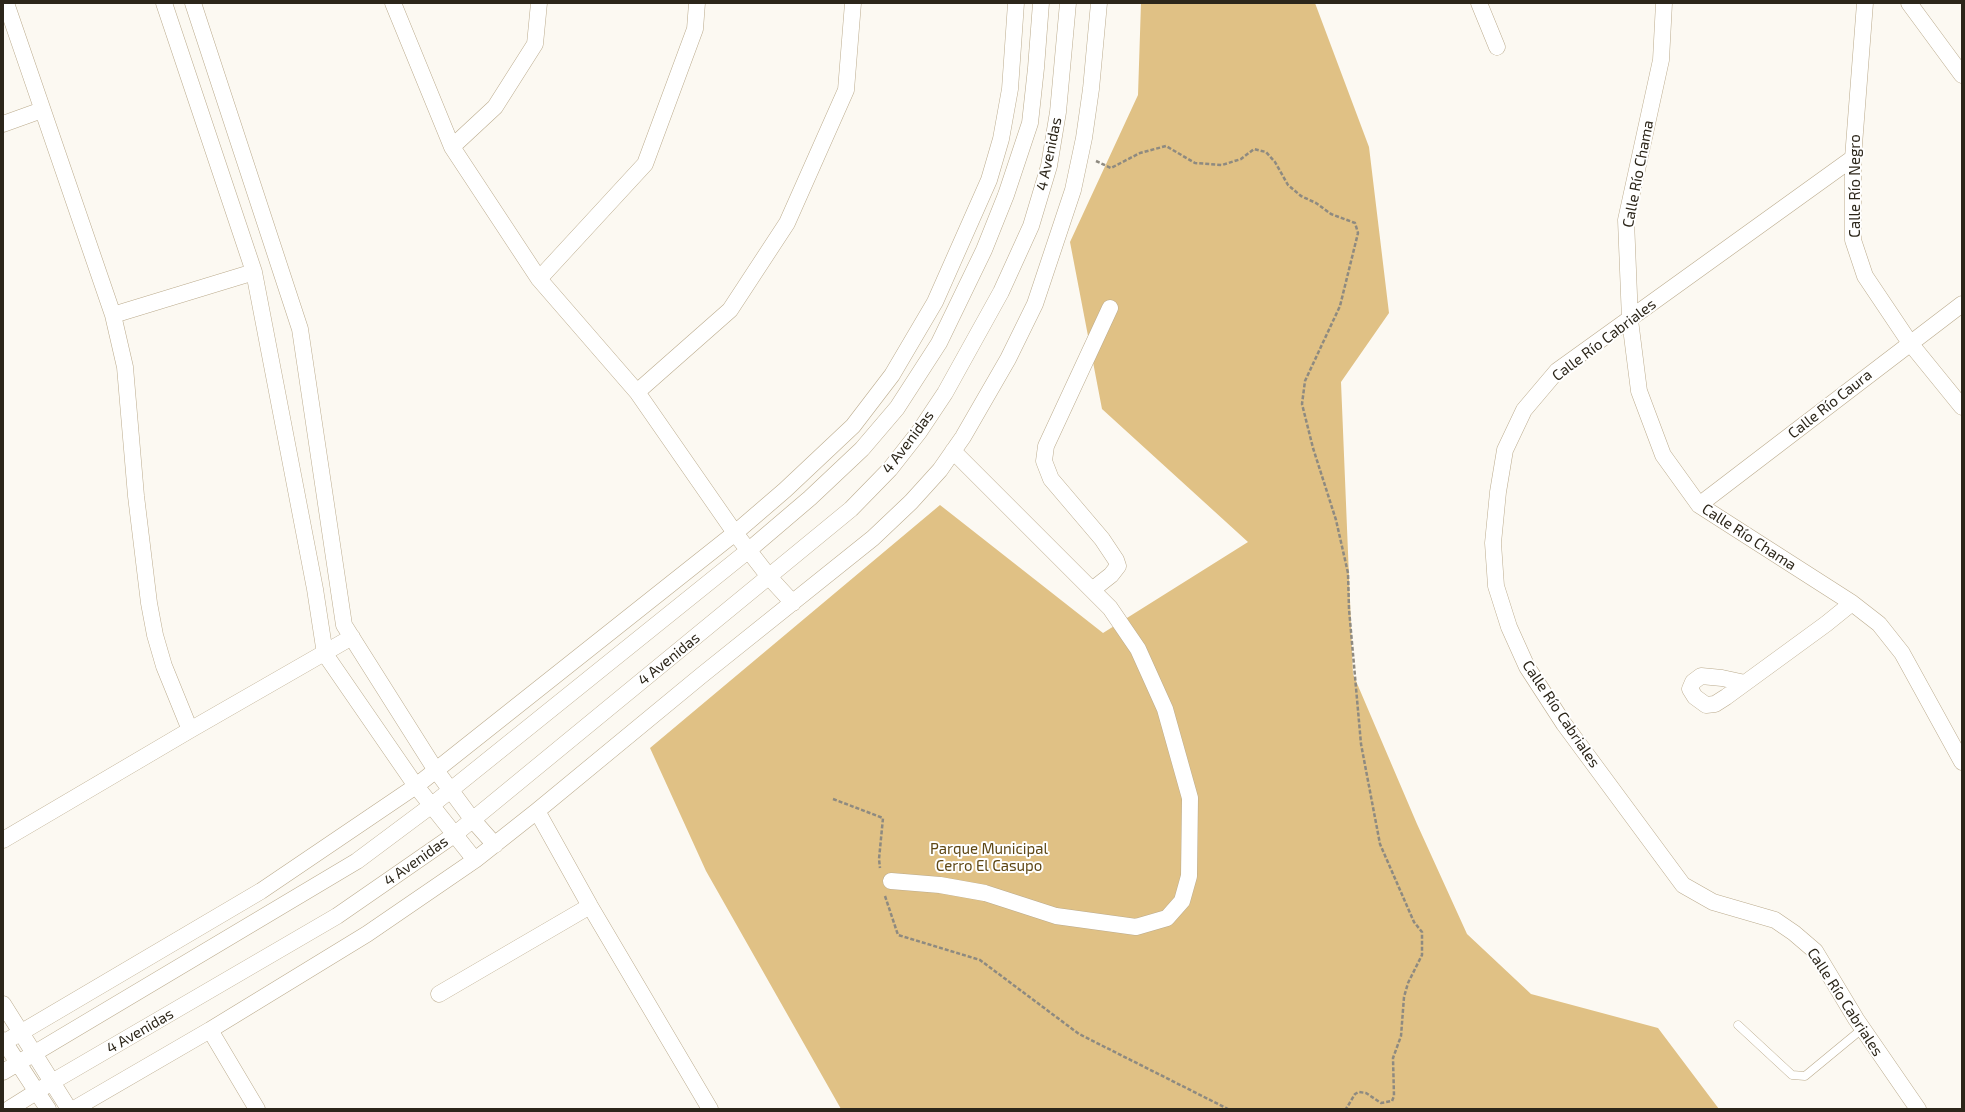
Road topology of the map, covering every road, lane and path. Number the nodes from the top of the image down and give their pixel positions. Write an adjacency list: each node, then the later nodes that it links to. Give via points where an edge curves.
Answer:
1 (6, 3): 18 (street)
2 (164, 3): 23 (street)
3 (193, 3): 40 (street, via 300,328 344,625)
4 (393, 3): 20 (street)
5 (539, 3): 20 (street, via 535,44 495,107)
6 (697, 3): 24 (street, via 696,29 645,164)
7 (853, 3): 30 (street, via 846,90 787,223 730,310)
8 (1016, 3): 34 (street, via 1010,89 995,159 970,227 935,302 892,375 853,426)
9 (1041, 3): 35 (street, 4 Avenidas, via 1030,123 984,250 939,344 897,408 862,449)
10 (1068, 3): 36 (street, 4 Avenidas, via 1058,112 1049,166 1031,226 1001,292 945,393 890,469 851,509)
11 (1099, 3): 21 (street, 4 Avenidas, via 1091,89)
12 (1479, 3): 16 (street)
13 (1664, 3): 28 (street, Calle Río Chama, via 1661,60 1626,220)
14 (1865, 3): 22 (street, Calle Río Negro)
15 (1909, 3): 17 (street)
16 (1497, 47)
17 (1962, 75)
18 (42, 110): 19 (street); 27 (street)
19 (3, 124)
20 (452, 147): 24 (street)
21 (1081, 154): 32 (street, 4 Avenidas, via 1073,190 1035,304 1008,359); 77 (path, via 1111,168 1140,153 1166,146 1195,163 1222,165 1241,159 1254,149 1266,152 1288,185 1331,214 1355,223 1358,233 1340,306 1305,381 1302,404 1336,520 1348,573 1361,744 1380,844 1414,922 1422,932 1422,955 1404,997 1401,1036 1393,1058 1392,1101 1381,1103 1366,1093 1359,1092)
22 (1853, 158): 28 (street, Calle Río Cabriales); 29 (street, Calle Río Negro, via 1853,240 1865,276)
23 (254, 272): 27 (street); 41 (street, via 313,581)
24 (539, 280): 30 (street)
25 (1962, 304): 29 (street, Calle Río Caura)
26 (1110, 308): 37 (street, via 1046,446 1044,461 1051,479 1102,539 1116,560 1118,566 1111,575)
27 (113, 315): 43 (street, via 125,367 136,496 154,629 164,666)
28 (1630, 320): 33 (street, Calle Río Chama, via 1639,391 1663,456); 61 (street, Calle Río Cabriales, via 1557,372 1524,410 1505,450 1493,543 1496,586 1509,627 1527,667 1564,724 1683,886 1712,902 1775,920 1794,933 1815,951)
29 (1910, 343): 31 (street, Calle Río Negro); 33 (street, Calle Río Caura)
30 (637, 392): 34 (street)
31 (1962, 407)
32 (953, 451): 37 (street); 39 (street, 4 Avenidas, via 940,470 911,502 873,538)
33 (1699, 505): 38 (street, Calle Río Chama)
34 (735, 533): 35 (street); 45 (street)
35 (749, 550): 36 (street); 47 (street, 4 Avenidas)
36 (770, 578): 39 (street); 51 (street, 4 Avenidas)
37 (1092, 590): 56 (street, via 1110,608 1138,649 1166,709 1190,798 1189,876 1182,901 1167,918 1136,927 1056,916 986,893)
38 (1852, 602): 42 (street); 44 (street, Calle Río Chama, via 1879,624 1902,653)
39 (793, 603): 50 (street, 4 Avenidas)
40 (352, 637): 41 (street); 45 (street)
41 (324, 654): 43 (street); 46 (street)
42 (1745, 683)
43 (190, 730): 53 (street)
44 (1962, 762)
45 (435, 770): 46 (street); 47 (street)
46 (416, 786): 49 (street); 63 (street, via 261,891)
47 (450, 790): 49 (street, 4 Avenidas); 51 (street)
48 (833, 799): 56 (path, via 882,818 879,859)
49 (432, 805): 52 (street); 65 (street, 4 Avenidas, via 357,861)
50 (538, 811): 54 (street, 4 Avenidas); 57 (street)
51 (472, 819): 52 (street, 4 Avenidas); 54 (street)
52 (454, 835): 55 (street); 68 (street, 4 Avenidas, via 337,916)
53 (3, 840)
54 (494, 845): 55 (street, 4 Avenidas)
55 (475, 860): 62 (street, 4 Avenidas, via 367,934)
56 (885, 882): 76 (path, via 898,935 980,960 1079,1034)
57 (590, 906): 58 (street); 75 (street)
58 (439, 994)
59 (3, 1004): 63 (street)
60 (1738, 1025): 61 (lane, via 1792,1075 1806,1076)
61 (1862, 1029): 78 (street, Calle Río Cabriales)
62 (210, 1030): 73 (street, 4 Avenidas); 74 (street)
63 (21, 1032): 64 (street); 65 (street)
64 (3, 1042): 66 (street)
65 (34, 1053): 66 (street, 4 Avenidas); 68 (street)
66 (18, 1063): 67 (street, 4 Avenidas); 69 (street)
67 (3, 1072)
68 (52, 1082): 69 (street, 4 Avenidas); 72 (street)
69 (36, 1092): 70 (street, 4 Avenidas); 71 (street)
70 (9, 1109)
71 (48, 1109)
72 (69, 1109)
73 (74, 1109)
74 (257, 1109)
75 (710, 1109)
76 (1228, 1109)
77 (1346, 1109)
78 (1918, 1109)

